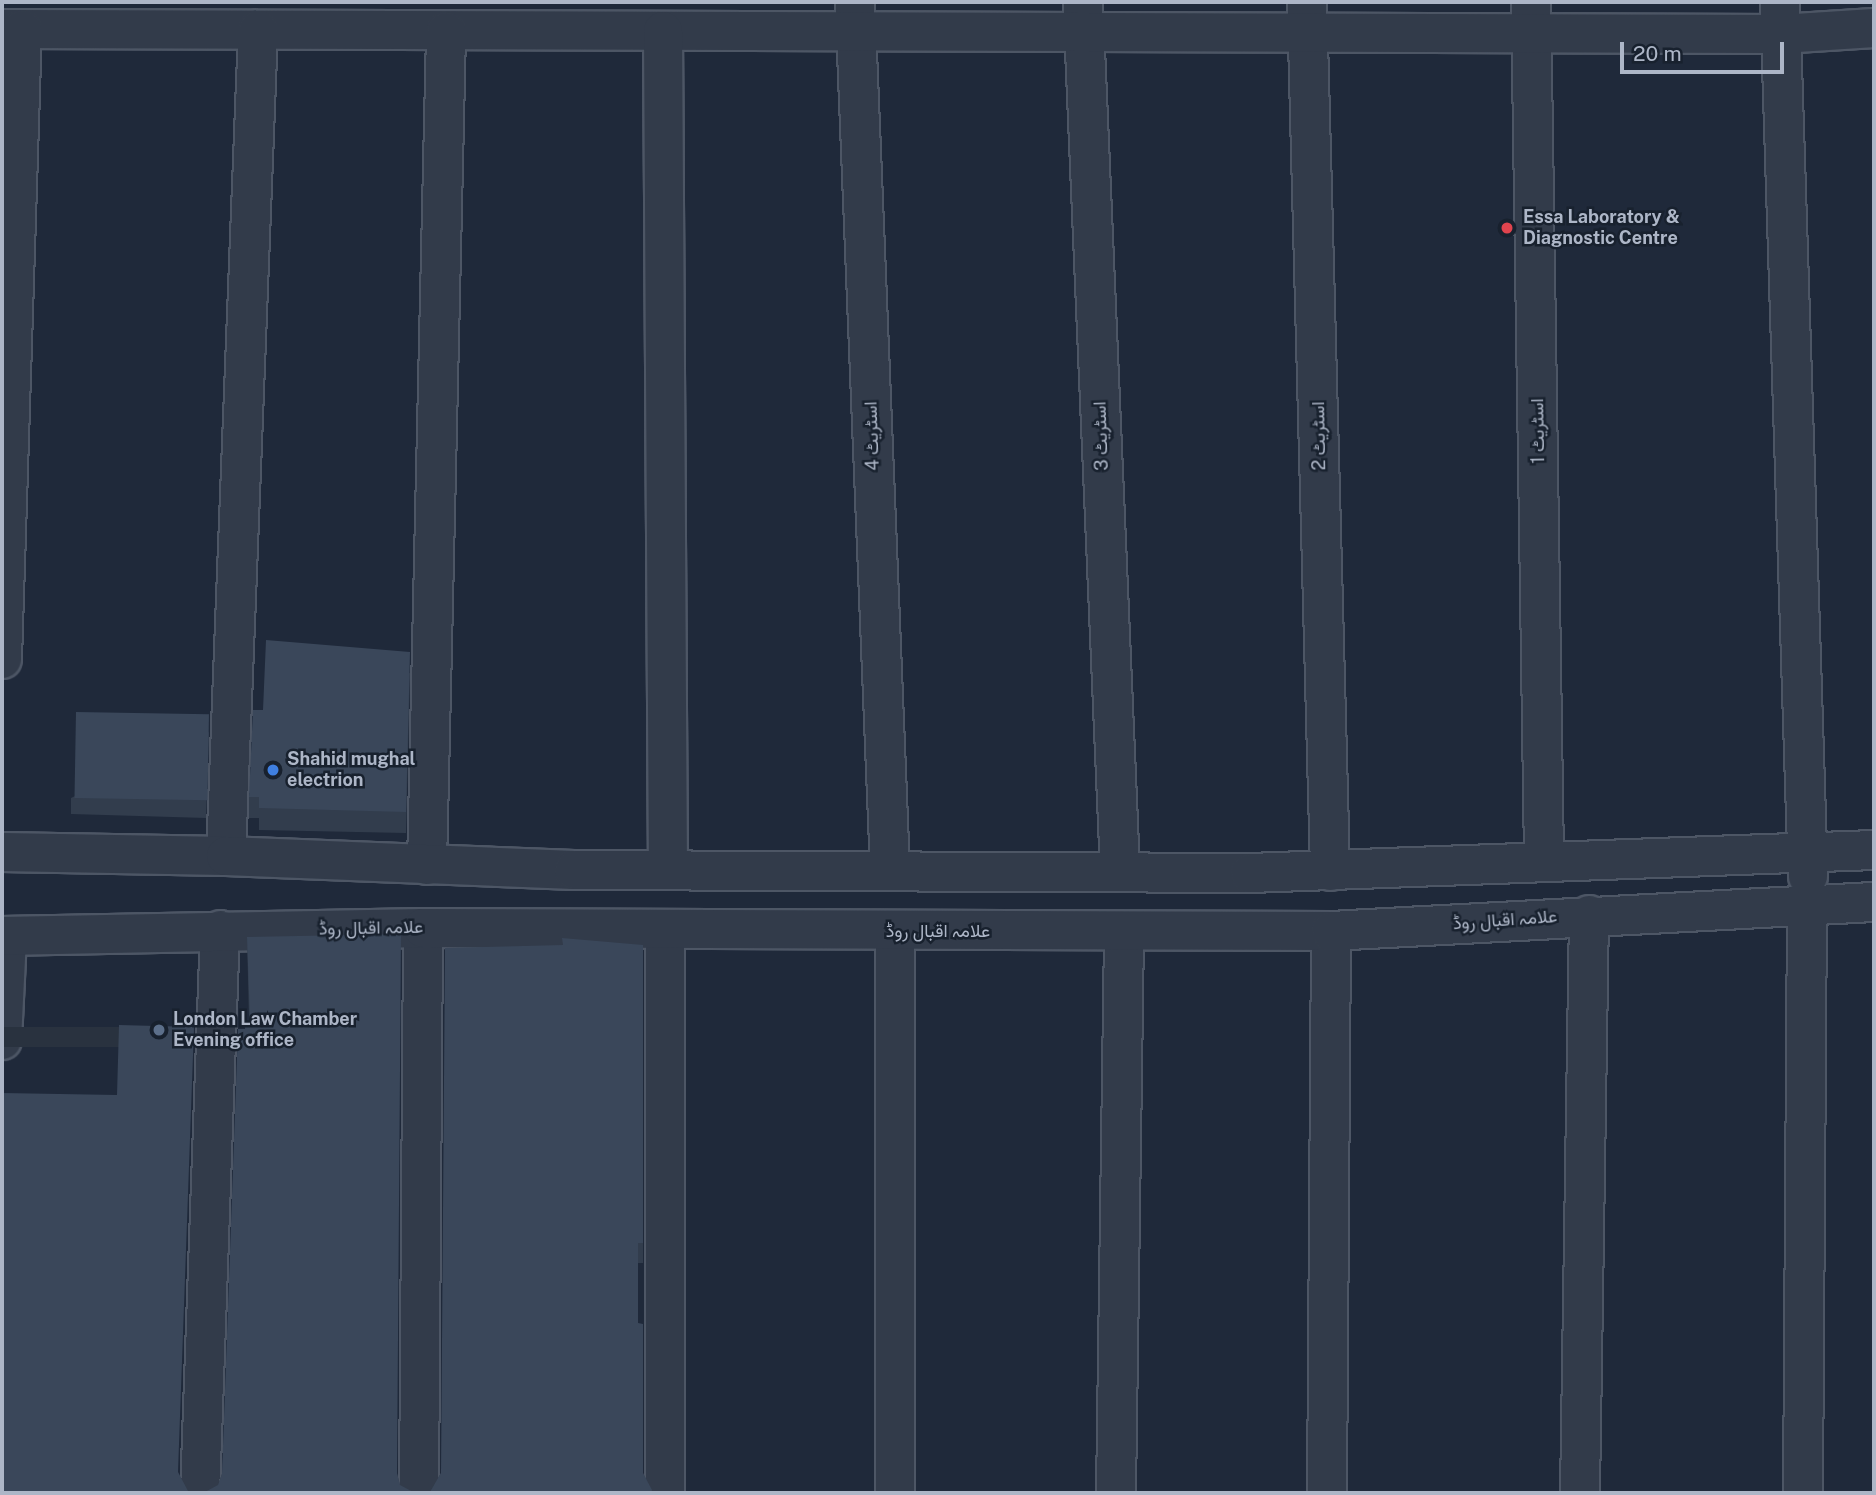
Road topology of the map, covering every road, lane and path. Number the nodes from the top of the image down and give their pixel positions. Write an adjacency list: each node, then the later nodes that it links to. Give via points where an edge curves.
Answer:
1 (139, 16): 10 (street); 11 (street)
2 (362, 16): 11 (street); 12 (street)
3 (610, 16): 12 (street); 13 (street)
4 (855, 17): 5 (street); 13 (street); 22 (street, اسٹریٹ 4)
5 (1083, 17): 6 (street); 23 (street, اسٹریٹ 3)
6 (1308, 17): 7 (street); 24 (street, اسٹریٹ 2)
7 (1532, 18): 8 (street); 19 (street, اسٹریٹ 1)
8 (1780, 18): 9 (street); 17 (street)
9 (1874, 28)
10 (12, 29): 14 (street)
11 (258, 30): 18 (street)
12 (446, 31): 20 (street)
13 (663, 31): 21 (street)
14 (2, 659)
15 (1874, 850): 17 (street)
16 (2, 852): 18 (street)
17 (1808, 853): 19 (street); 26 (street)
18 (226, 856): 20 (street)
19 (1544, 861): 24 (street)
20 (427, 865): 21 (street)
21 (668, 869): 22 (street)
22 (890, 870): 23 (street)
23 (1120, 871): 24 (street)
24 (1330, 871)
25 (1874, 902): 26 (street, علامہ اقبال روڈ)
26 (1807, 904): 27 (street, علامہ اقبال روڈ); 43 (street)
27 (1589, 915): 31 (street, علامہ اقبال روڈ); 42 (street)
28 (422, 928): 29 (street, علامہ اقبال روڈ); 32 (street, علامہ اقبال روڈ); 37 (street)
29 (220, 930): 34 (street, علامہ اقبال روڈ); 36 (street)
30 (895, 931): 32 (street, علامہ اقبال روڈ); 33 (street, علامہ اقبال روڈ); 39 (street)
31 (1331, 931): 33 (street, علامہ اقبال روڈ); 41 (street)
32 (665, 932): 38 (street)
33 (1124, 932): 40 (street)
34 (4, 936): 35 (street)
35 (2, 1040)
36 (200, 1493)
37 (419, 1493)
38 (665, 1493)
39 (895, 1493)
40 (1116, 1493)
41 (1327, 1493)
42 (1580, 1493)
43 (1803, 1493)

